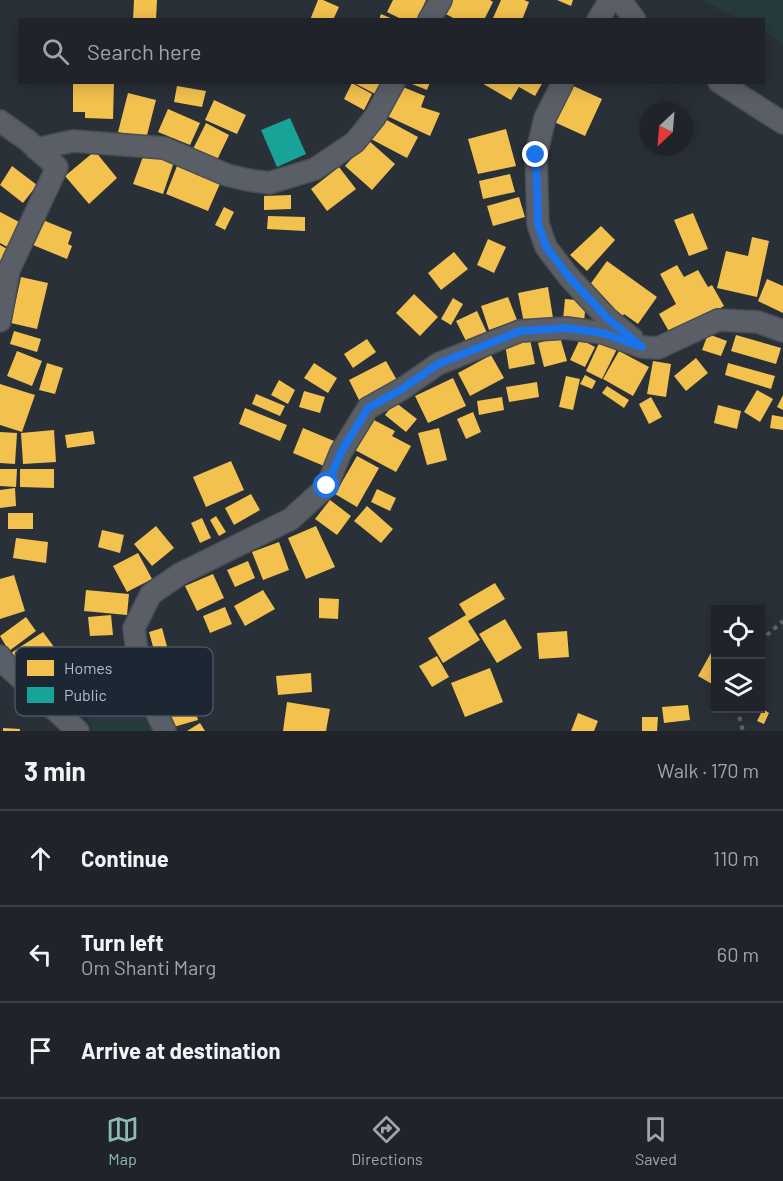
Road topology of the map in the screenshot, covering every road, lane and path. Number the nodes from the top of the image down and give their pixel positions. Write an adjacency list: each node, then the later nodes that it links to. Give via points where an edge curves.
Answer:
1 (441, 0): 4 (street)
2 (610, 0): 5 (street)
3 (620, 0): 6 (street)
4 (430, 18)
5 (599, 18)
6 (634, 18)
7 (393, 84): 12 (street, via 375,117 355,142 315,169 269,183 227,174 164,148 73,141)
8 (562, 84): 15 (street, via 545,118 536,155 538,224 546,247 569,277 607,318)
9 (723, 84): 11 (street)
10 (0, 121): 12 (street)
11 (783, 123)
12 (36, 148): 13 (street, via 57,167 9,270)
13 (0, 321)
14 (783, 331): 15 (street, via 758,322 718,320 658,348)
15 (642, 347): 18 (street, via 603,333 566,328 520,331 438,364 368,408 341,452 327,486 291,519 180,574 151,594 134,628)
16 (783, 621): 17 (path)
17 (765, 637)
18 (136, 647)
19 (0, 656): 20 (street)
20 (15, 673)
21 (738, 713): 26 (path)
22 (62, 716): 24 (street)
23 (158, 716): 25 (street)
24 (78, 731)
25 (165, 731)
26 (743, 731)

